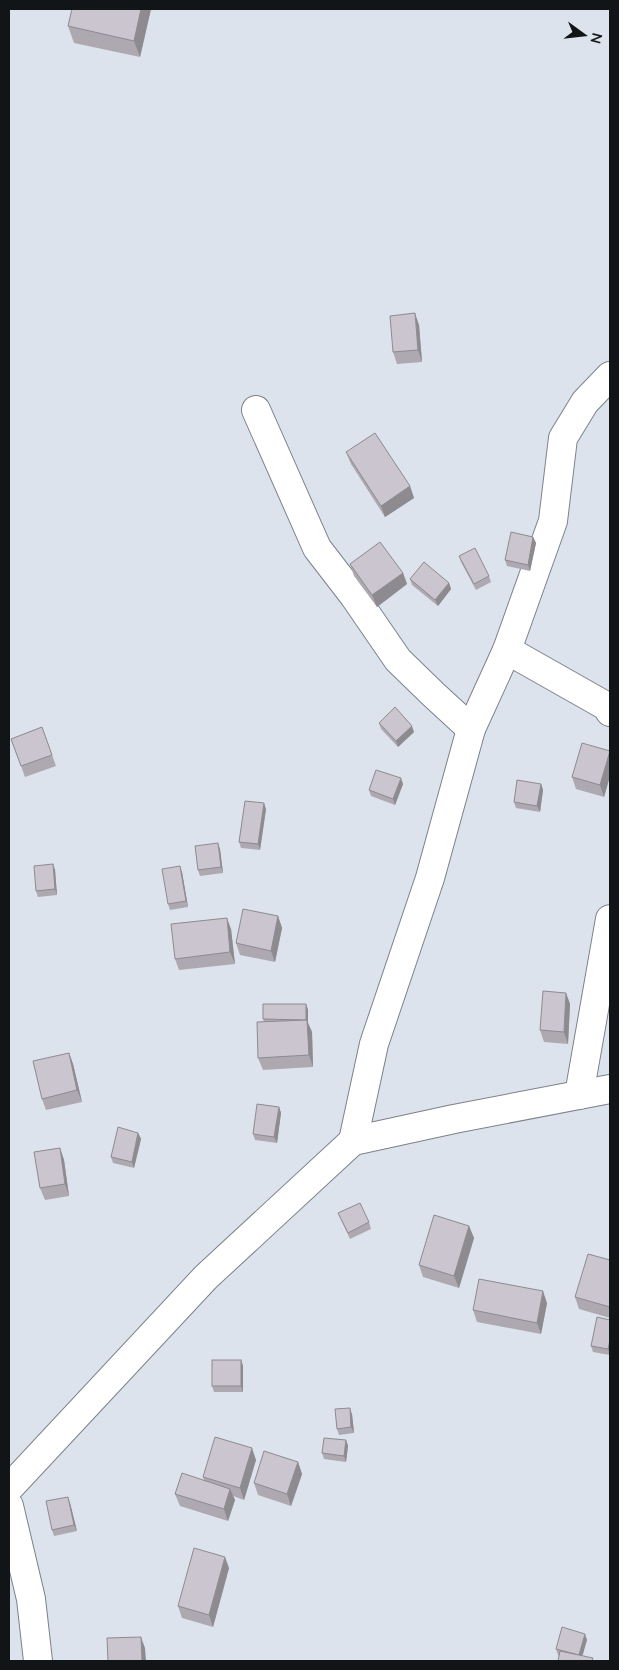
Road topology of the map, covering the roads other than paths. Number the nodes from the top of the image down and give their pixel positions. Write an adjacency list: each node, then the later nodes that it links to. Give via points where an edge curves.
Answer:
1 (610, 376): 3 (street, via 585,402 563,438 554,521)
2 (256, 410): 5 (street, via 317,548 398,660)
3 (507, 650): 4 (street, via 606,706); 5 (street)
4 (610, 712)
5 (471, 729): 9 (street, via 430,878 374,1044)
6 (610, 919): 8 (street)
7 (610, 1090): 8 (street)
8 (579, 1095): 9 (street)
9 (353, 1141): 10 (street, via 206,1277)
10 (9, 1488)
11 (9, 1506): 12 (street, via 31,1600)
12 (38, 1661)

